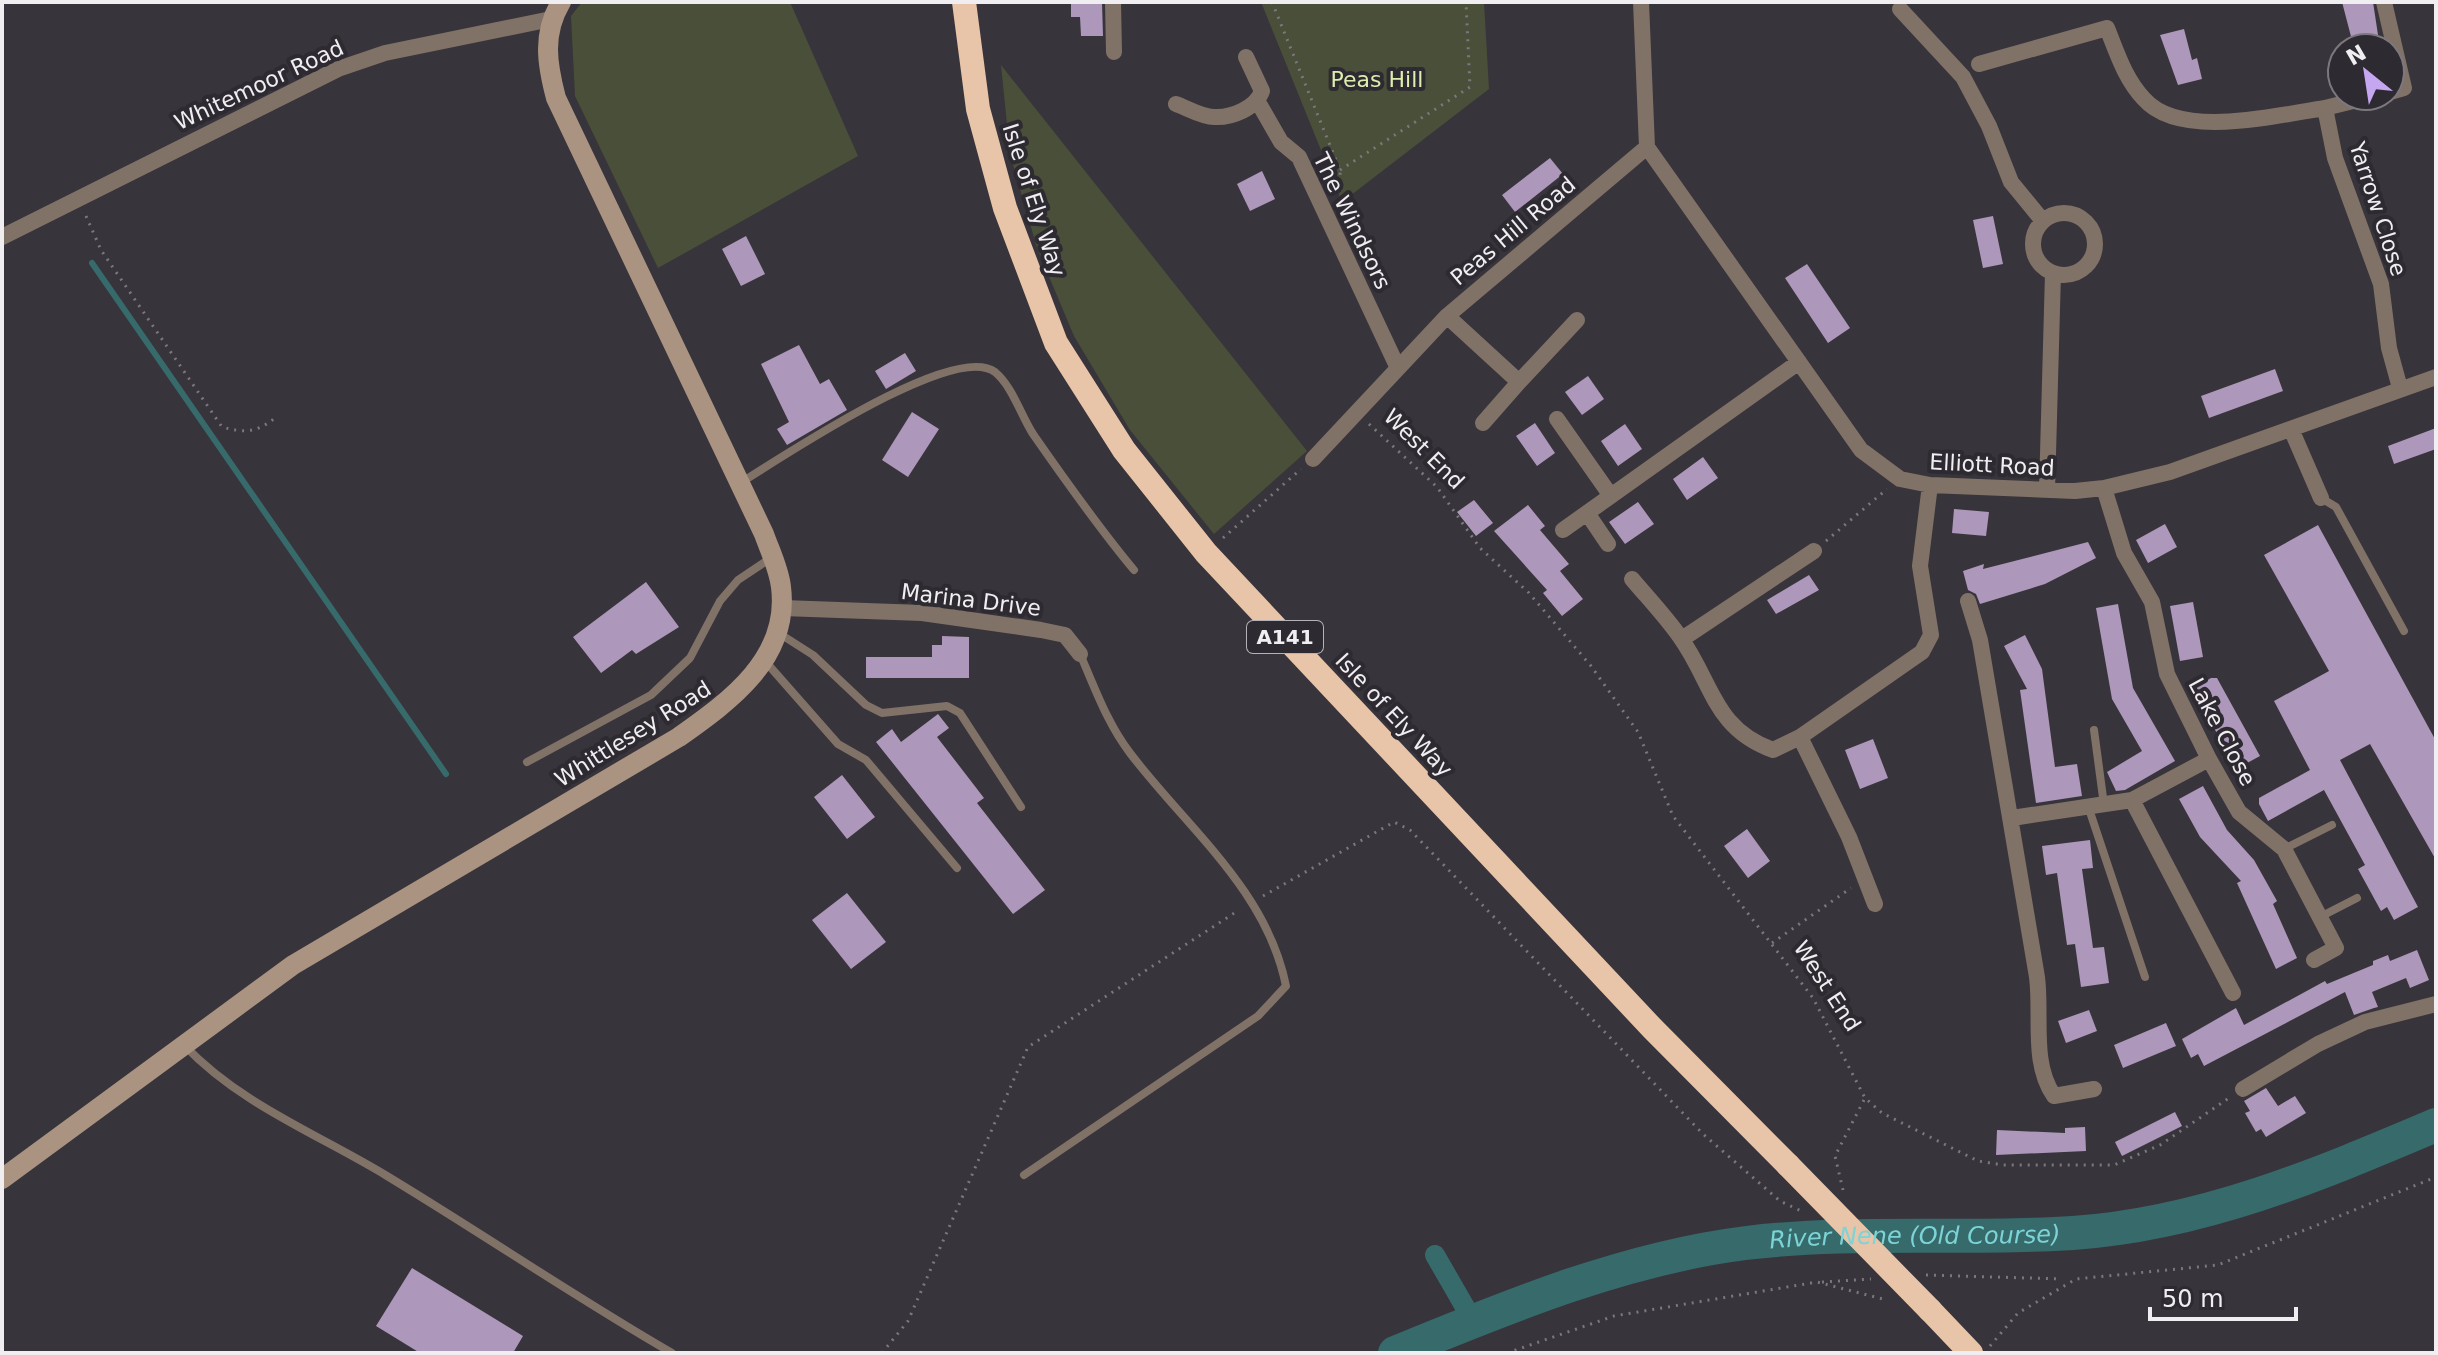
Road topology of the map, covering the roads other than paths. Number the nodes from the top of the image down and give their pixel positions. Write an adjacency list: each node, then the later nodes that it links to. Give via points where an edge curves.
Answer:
1 (964, 2): 73 (highway, Isle of Ely Way / A141, bridge, via 982,123 1005,208 1056,343 1124,450 1206,553 1652,1028)
2 (1113, 2): 8 (street)
3 (1641, 2): 14 (street)
4 (2384, 2): 7 (street)
5 (1900, 9): 15 (street, via 1963,77 2011,182)
6 (556, 11): 16 (street, Whitemoor Road, via 338,69); 29 (street, Whittlesey Road, via 547,43 556,98)
7 (2391, 32)
8 (1114, 52)
9 (1246, 57): 11 (street, The Windsors, via 1262,91)
10 (1979, 64): 13 (street, via 2107,28 2123,71 2146,102 2180,119 2212,122)
11 (1258, 102): 12 (street, via 1213,117); 21 (street, The Windsors, via 1281,142 1299,157)
12 (1176, 104)
13 (2325, 108): 24 (street, Yarrow Close, via 2335,158 2381,284)
14 (1647, 147): 18 (street, Peas Hill Road); 20 (street, Elliott Road)
15 (2043, 221): 17 (street, via 2033,244 2042,266); 17 (street, via 2054,214 2080,217 2095,238 2095,251 2079,272)
16 (2, 237)
17 (2053, 273): 32 (street)
18 (1447, 316): 21 (street, Peas Hill Road); 23 (street)
19 (1577, 320): 23 (street)
20 (1799, 362): 30 (street, Elliott Road, via 1861,450 1900,479); 33 (street)
21 (1397, 366): 28 (street, Peas Hill Road)
22 (2436, 377): 24 (street, Elliott Road)
23 (1519, 382): 26 (street)
24 (2400, 388): 27 (street, Elliott Road)
25 (1557, 419): 33 (street)
26 (1483, 423)
27 (2291, 429): 31 (street, Elliott Road, via 2170,472); 34 (street)
28 (1313, 459)
29 (739, 483): 39 (street, Whittlesey Road); 40 (lane, via 880,399 939,374 982,366 996,373)
30 (1930, 485): 32 (street, Elliott Road); 50 (street, via 1920,566 1931,635 1922,652)
31 (2104, 488): 32 (street, Elliott Road); 51 (street, Lake Close, via 2124,553 2152,602 2167,674)
32 (2047, 490)
33 (1611, 496): 35 (street)
34 (2321, 498): 45 (lane, via 2336,507)
35 (1587, 513): 36 (street); 37 (street)
36 (1563, 530)
37 (1608, 544)
38 (1814, 551): 46 (street)
39 (772, 558): 43 (street, Whittlesey Road); 52 (lane, via 738,580 720,601 690,658 651,695)
40 (1134, 570)
41 (1632, 579): 46 (street)
42 (1968, 601): 56 (street, via 1980,640)
43 (783, 608): 44 (street, Whittlesey Road); 47 (street, Marina Drive, via 922,613 1041,630 1065,635)
44 (776, 631): 48 (street, Whittlesey Road); 54 (lane, via 882,713 947,706 960,713)
45 (2404, 631)
46 (1682, 639): 50 (street, via 1733,728 1773,750)
47 (1080, 654): 70 (lane, Marina Drive, via 1111,725 1130,753 1252,902 1281,959 1286,986 1258,1016)
48 (764, 661): 59 (lane, via 838,744 866,760); 67 (street, Whittlesey Road, via 733,698 679,737 293,965)
49 (2094, 730): 55 (lane)
50 (1800, 737): 61 (street)
51 (2209, 759): 53 (street); 58 (street, Lake Close, via 2239,812)
52 (527, 762)
53 (2132, 800): 55 (street); 65 (street)
54 (1021, 807)
55 (2097, 808): 56 (street); 64 (lane)
56 (2012, 818): 68 (street, via 2037,977 2044,1082 2054,1096)
57 (2332, 825): 58 (lane)
58 (2284, 849): 62 (street, Lake Close)
59 (957, 868)
60 (2357, 898): 62 (lane)
61 (1875, 904)
62 (2320, 917): 63 (street, Lake Close, via 2336,948)
63 (2314, 960)
64 (2145, 977)
65 (2233, 993)
66 (2436, 1004): 69 (street, via 2365,1022)
67 (183, 1045): 71 (street, Whittlesey Road); 72 (lane, via 248,1100 385,1175)
68 (2094, 1089)
69 (2243, 1089)
70 (1024, 1175)
71 (2, 1179)
72 (672, 1353)
73 (1971, 1353)

